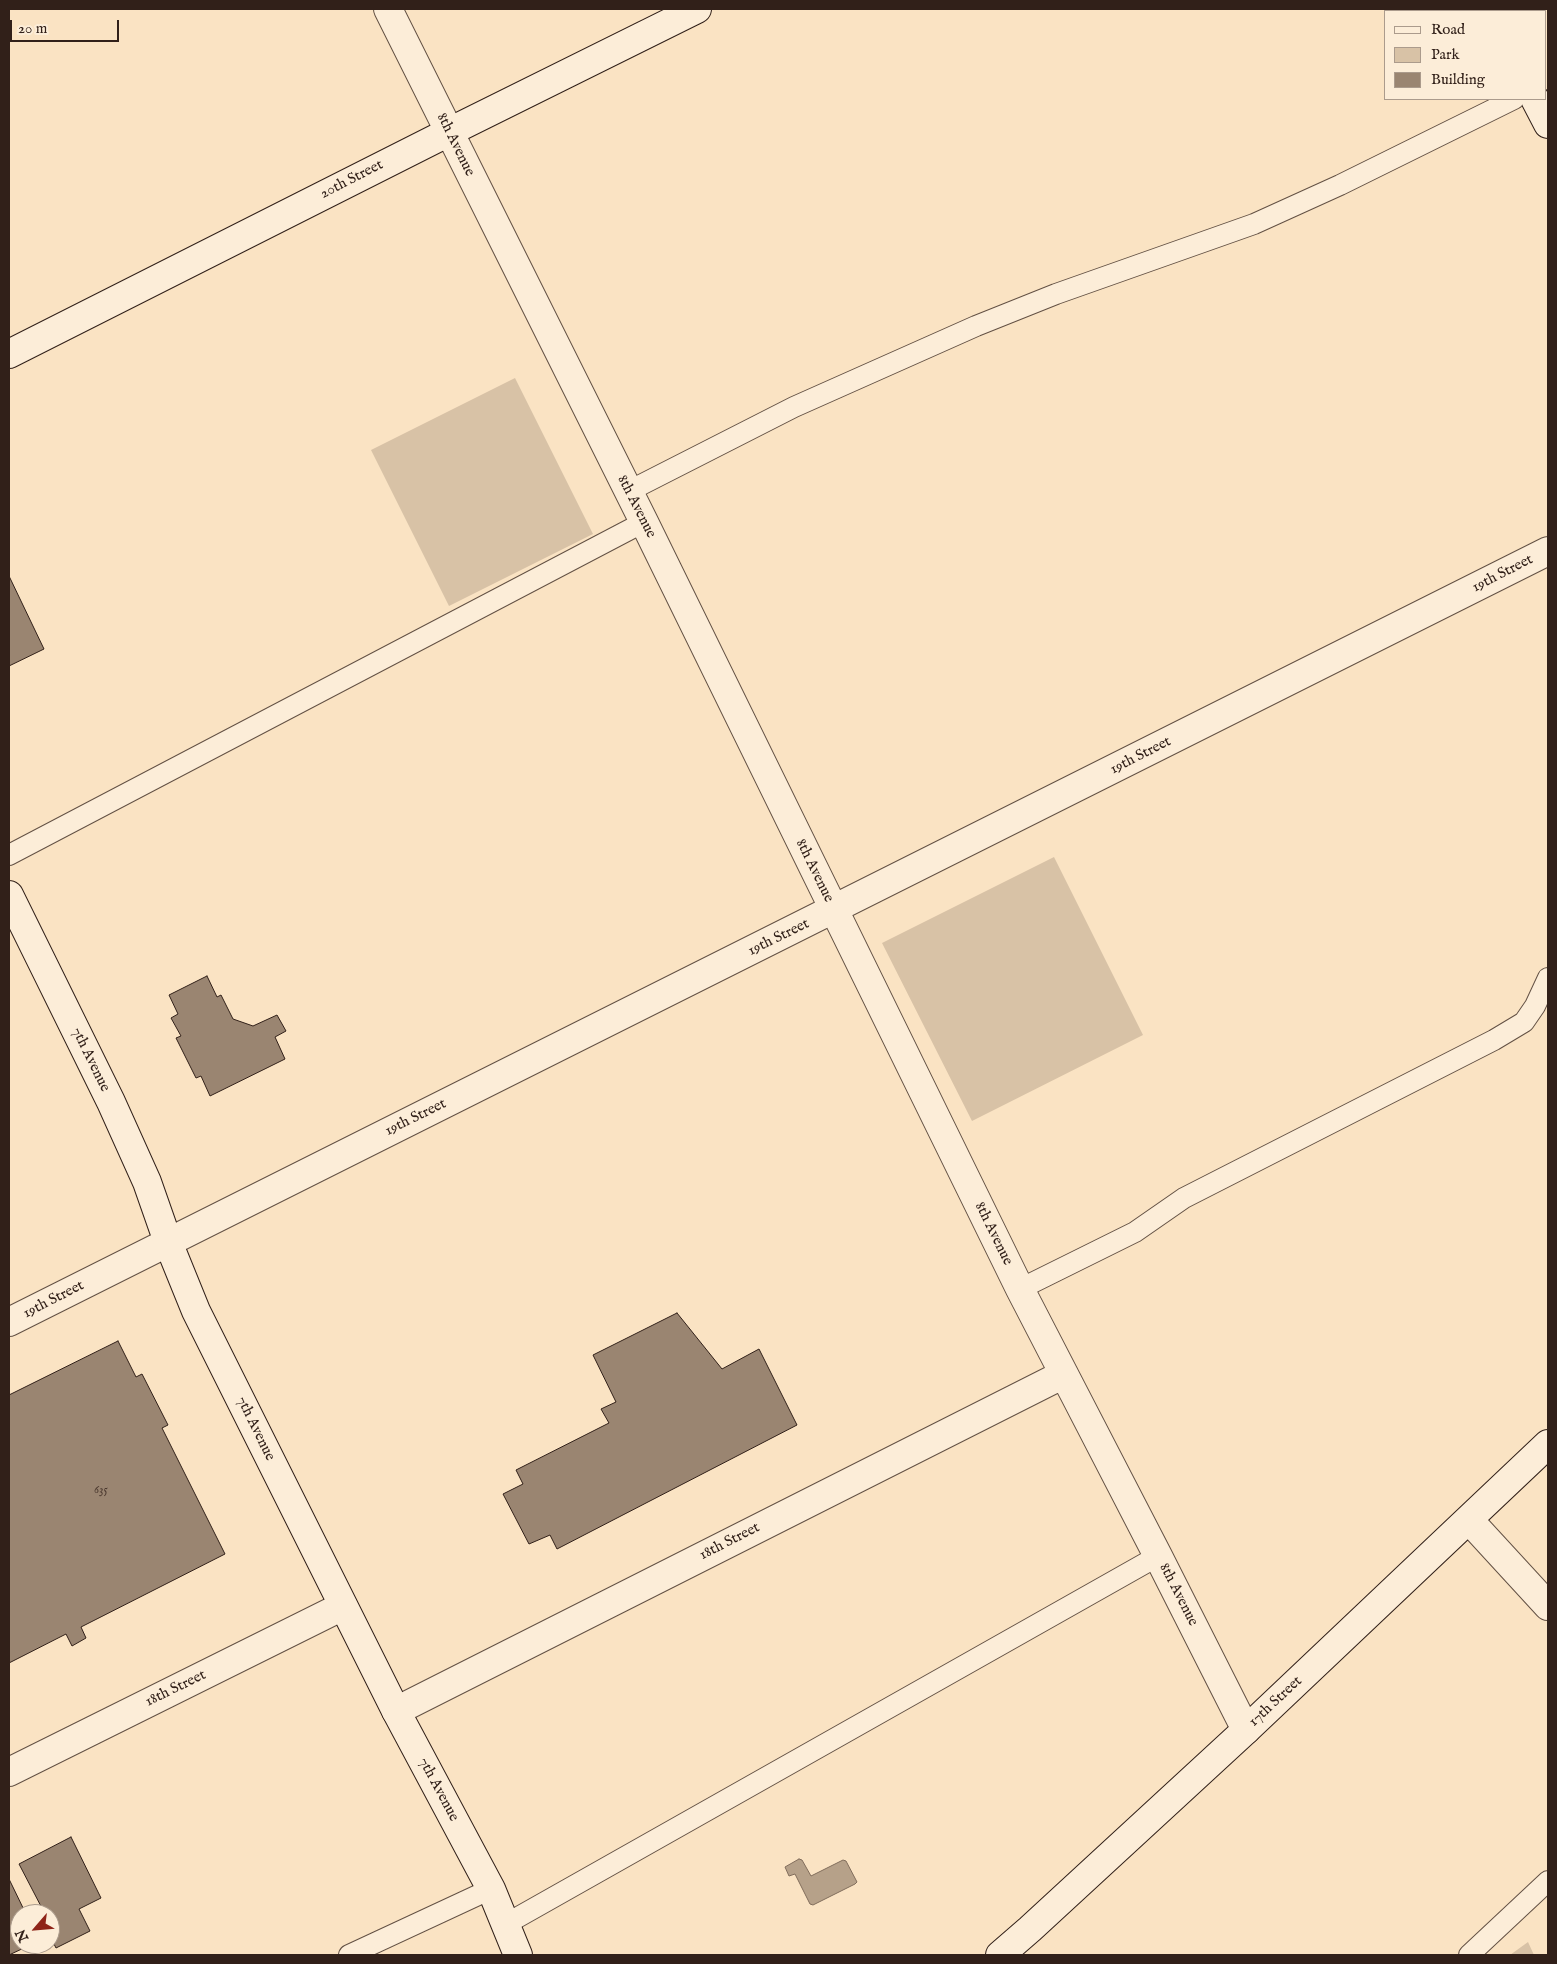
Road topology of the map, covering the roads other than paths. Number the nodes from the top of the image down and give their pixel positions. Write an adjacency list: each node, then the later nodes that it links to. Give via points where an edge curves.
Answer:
1 (388, 9): 6 (street, 8th Avenue)
2 (697, 9): 6 (street, 20th Street)
3 (1512, 100): 8 (lane, via 1254,224 976,326 794,407)
4 (1536, 100): 5 (street)
5 (1548, 124)
6 (449, 132): 7 (street, 20th Street); 8 (street, 8th Avenue)
7 (9, 354)
8 (629, 491): 9 (street, 8th Avenue)
9 (644, 522): 11 (lane); 13 (street, 8th Avenue)
10 (1548, 551): 13 (street, 19th Street)
11 (9, 855)
12 (9, 895): 15 (street, 7th Avenue, via 111,1102 147,1182)
13 (833, 910): 15 (street, 19th Street); 16 (street, 8th Avenue)
14 (1548, 978): 16 (lane, via 1524,1022 1494,1040 1184,1198 1135,1232)
15 (168, 1242): 17 (street, 19th Street); 22 (street, 7th Avenue, via 196,1311)
16 (1020, 1289): 18 (street, 8th Avenue)
17 (9, 1322)
18 (1064, 1374): 21 (street, 8th Avenue); 24 (street, 18th Street)
19 (1548, 1444): 20 (street, 17th Street)
20 (1469, 1520): 23 (street); 25 (street, 17th Street)
21 (1158, 1556): 25 (street, 8th Avenue); 29 (lane)
22 (343, 1606): 24 (street, 7th Avenue); 26 (street, 18th Street)
23 (1548, 1606)
24 (396, 1711): 28 (street, 7th Avenue)
25 (1246, 1730): 32 (street, 17th Street)
26 (9, 1772)
27 (1548, 1881): 33 (lane)
28 (491, 1889): 29 (street, 7th Avenue); 30 (lane)
29 (506, 1924): 31 (street, 7th Avenue)
30 (349, 1955)
31 (518, 1955)
32 (1000, 1955)
33 (1469, 1955)

